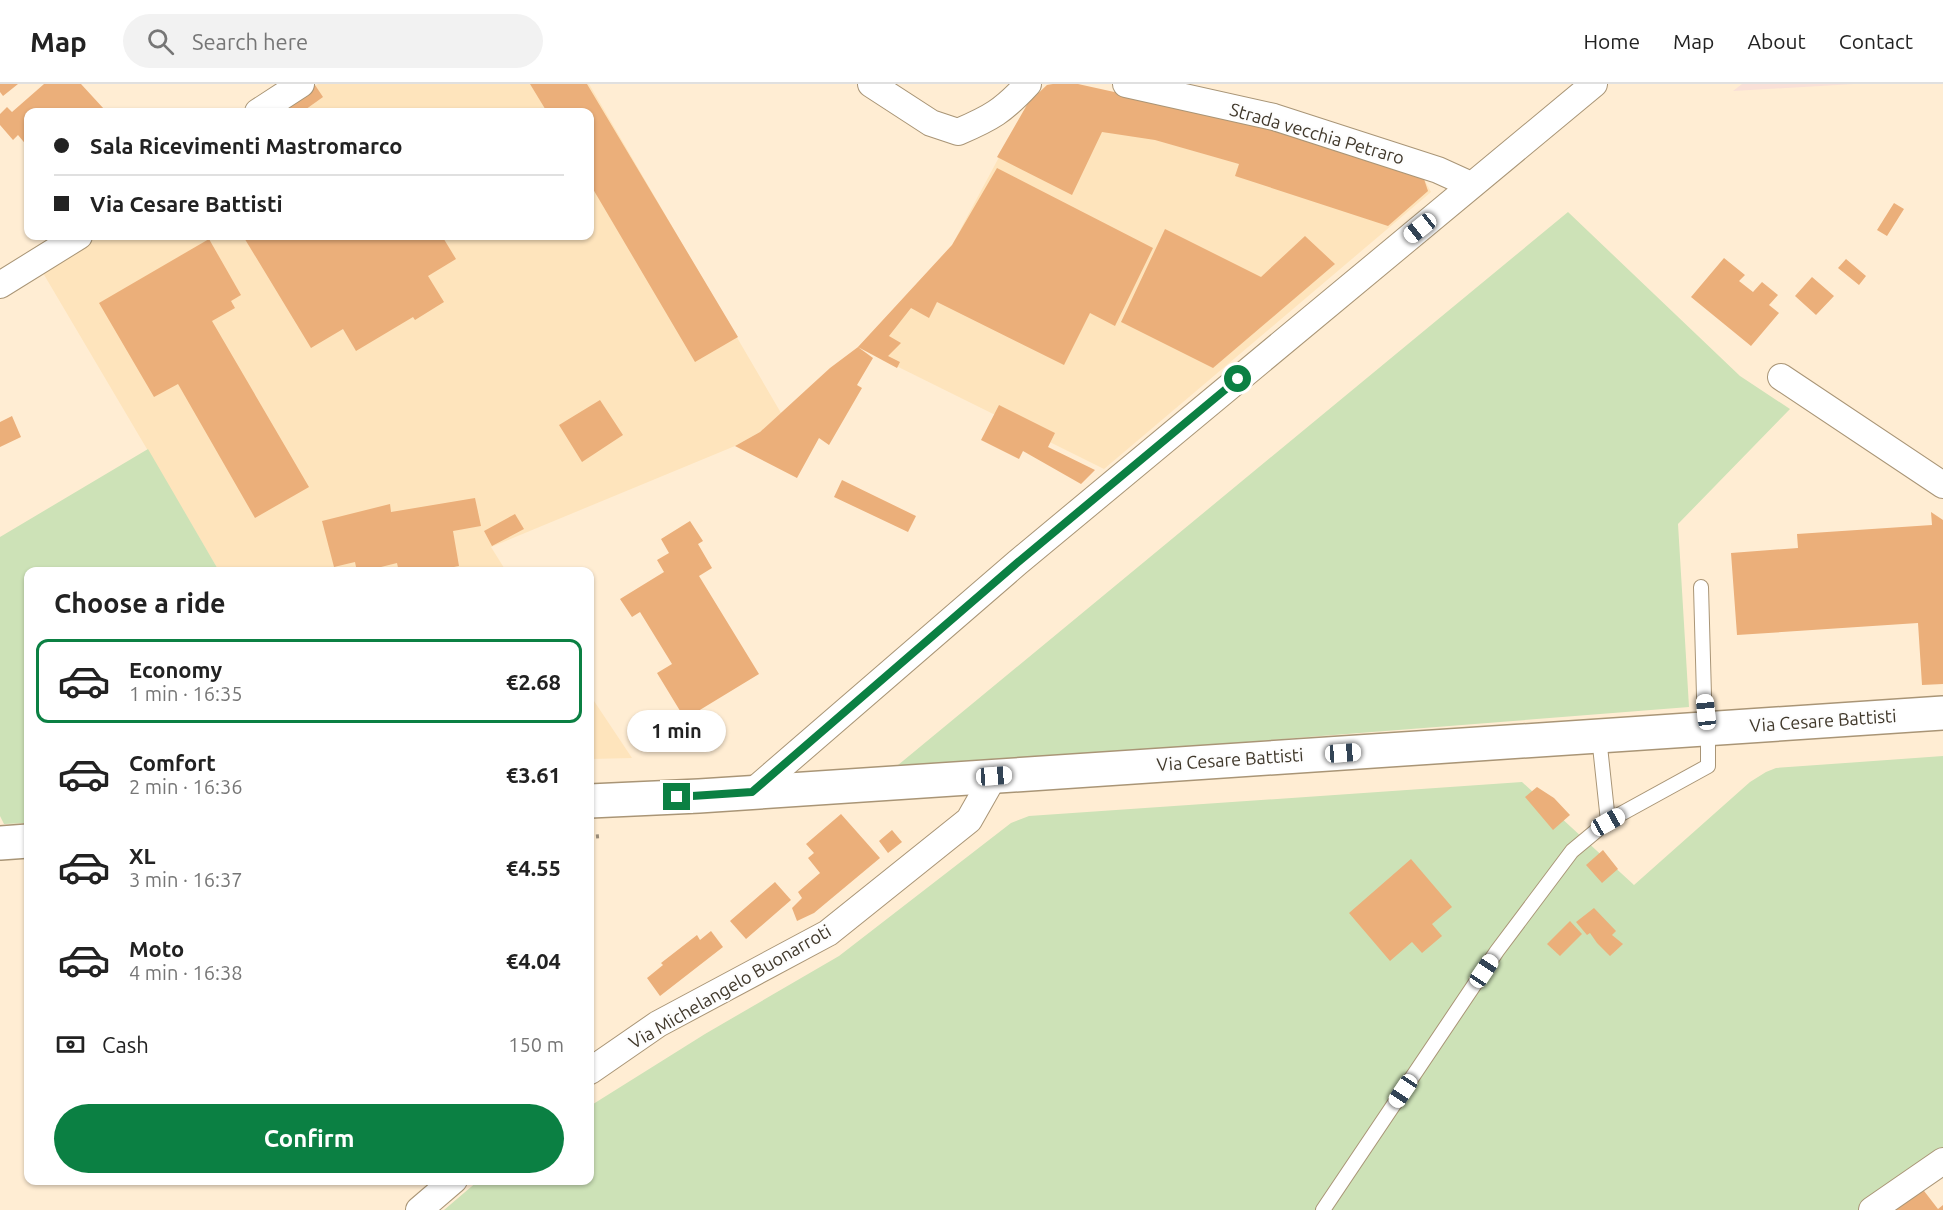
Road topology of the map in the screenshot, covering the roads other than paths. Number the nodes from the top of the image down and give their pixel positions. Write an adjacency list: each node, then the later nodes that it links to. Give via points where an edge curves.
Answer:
1 (301, 84): 6 (street)
2 (871, 84): 3 (street, via 931,123 958,132 1006,107)
3 (1028, 84)
4 (1126, 84): 7 (street, Strada vecchia Petraro, via 1274,117 1438,170)
5 (1594, 84): 7 (street)
6 (264, 108)
7 (1471, 185): 17 (street, via 1017,563)
8 (73, 240): 9 (street)
9 (0, 285)
10 (1781, 378): 11 (street)
11 (1943, 485)
12 (1701, 587): 14 (lane)
13 (1943, 713): 14 (street, Via Cesare Battisti)
14 (1708, 729): 15 (street, Via Cesare Battisti); 19 (lane, via 1708,766)
15 (1599, 737): 16 (street, Via Cesare Battisti); 19 (lane)
16 (994, 776): 17 (street, Via Cesare Battisti); 22 (street, Via Michelangelo Buonarroti, via 969,820 828,933 658,1024)
17 (752, 792): 18 (street, Via Cesare Battisti)
18 (594, 801)
19 (1608, 822): 26 (lane, via 1572,851 1497,951)
20 (24, 841): 21 (street)
21 (0, 843)
22 (594, 1068)
23 (1943, 1161): 27 (street)
24 (448, 1185): 25 (street)
25 (418, 1210)
26 (1323, 1210)
27 (1872, 1210)

